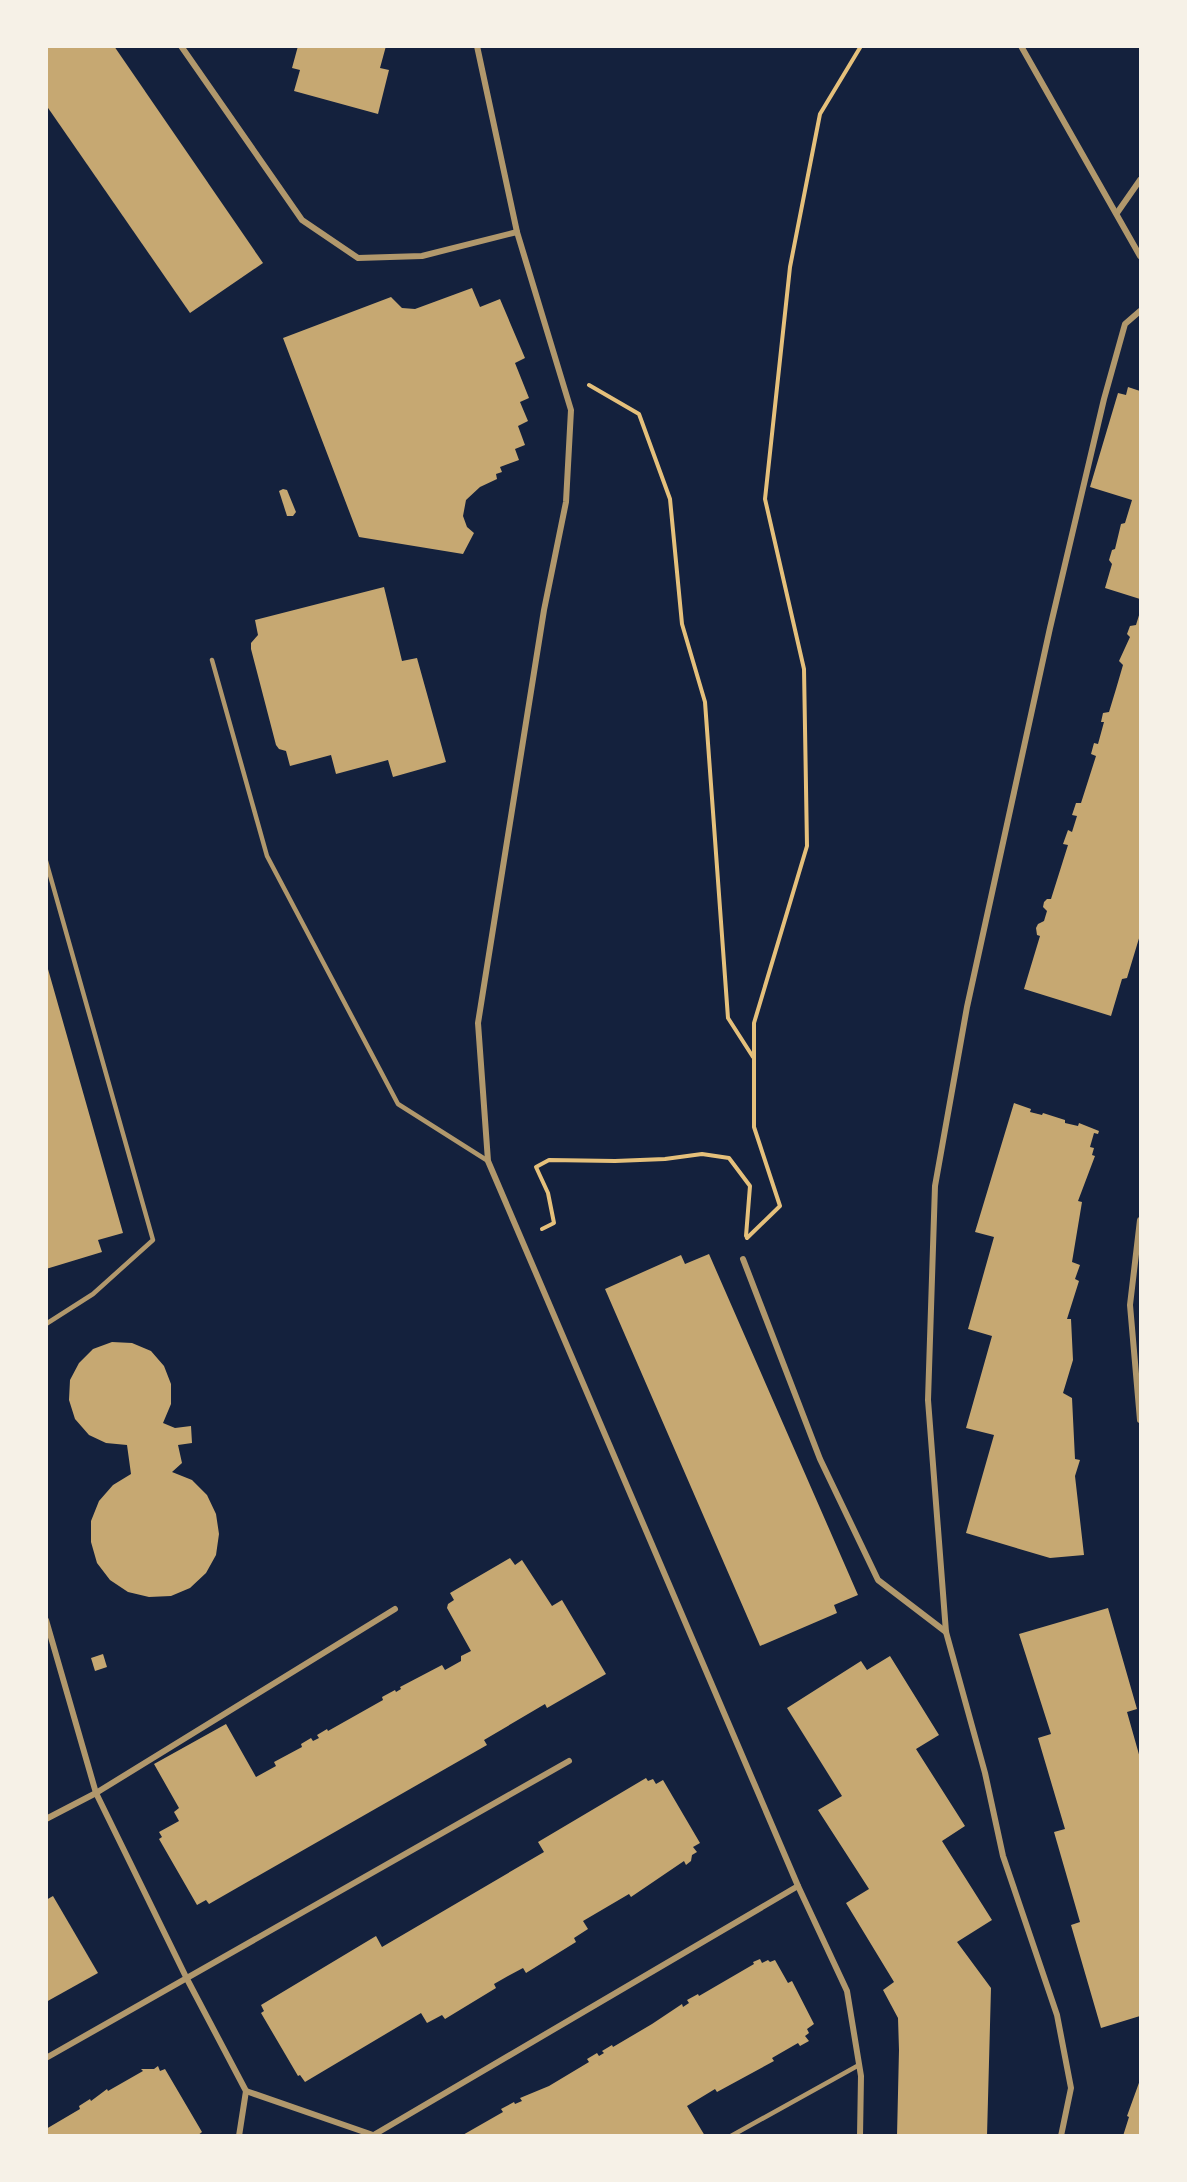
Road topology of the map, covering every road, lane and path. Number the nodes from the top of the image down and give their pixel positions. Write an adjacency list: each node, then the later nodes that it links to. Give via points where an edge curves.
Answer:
1 (181, 46): 7 (street, via 302,220 358,258 422,256)
2 (477, 46): 7 (street)
3 (861, 46): 13 (path, via 820,114 790,267 766,487 765,499 804,669 807,846 754,1023)
4 (1021, 46): 6 (street)
5 (1140, 180): 6 (street)
6 (1117, 213): 8 (street)
7 (517, 232): 14 (street, via 571,410 566,502 544,610 478,1023)
8 (1140, 256)
9 (1140, 311): 22 (street, via 1125,324 1090,456 967,1007 935,1186 928,1400)
10 (589, 385): 13 (path, via 639,414 670,499 682,624 705,702 728,1018)
11 (212, 660): 14 (lane, via 267,856 398,1104)
12 (46, 861): 18 (lane, via 153,1240 93,1293)
13 (754, 1059): 16 (path, via 754,1127 780,1206 746,1238 750,1186 729,1158 702,1154 615,1161 549,1160 536,1167 548,1193 554,1223)
14 (488, 1161): 26 (street)
15 (1140, 1220): 19 (street, via 1130,1305)
16 (541, 1229)
17 (743, 1259): 22 (street, via 820,1459 878,1580)
18 (46, 1323)
19 (1140, 1420)
20 (395, 1609): 24 (street)
21 (46, 1620): 24 (street)
22 (946, 1632): 35 (street, via 985,1773 1003,1856 1057,2015 1071,2088)
23 (569, 1761): 27 (street)
24 (96, 1793): 25 (street); 27 (street)
25 (46, 1819)
26 (798, 1886): 29 (street, via 847,1991); 31 (street)
27 (186, 1979): 28 (street); 30 (street)
28 (46, 2058)
29 (859, 2065): 33 (lane); 34 (street)
30 (246, 2091): 31 (street); 32 (street)
31 (372, 2135)
32 (239, 2136)
33 (731, 2136)
34 (860, 2136)
35 (1061, 2136)

